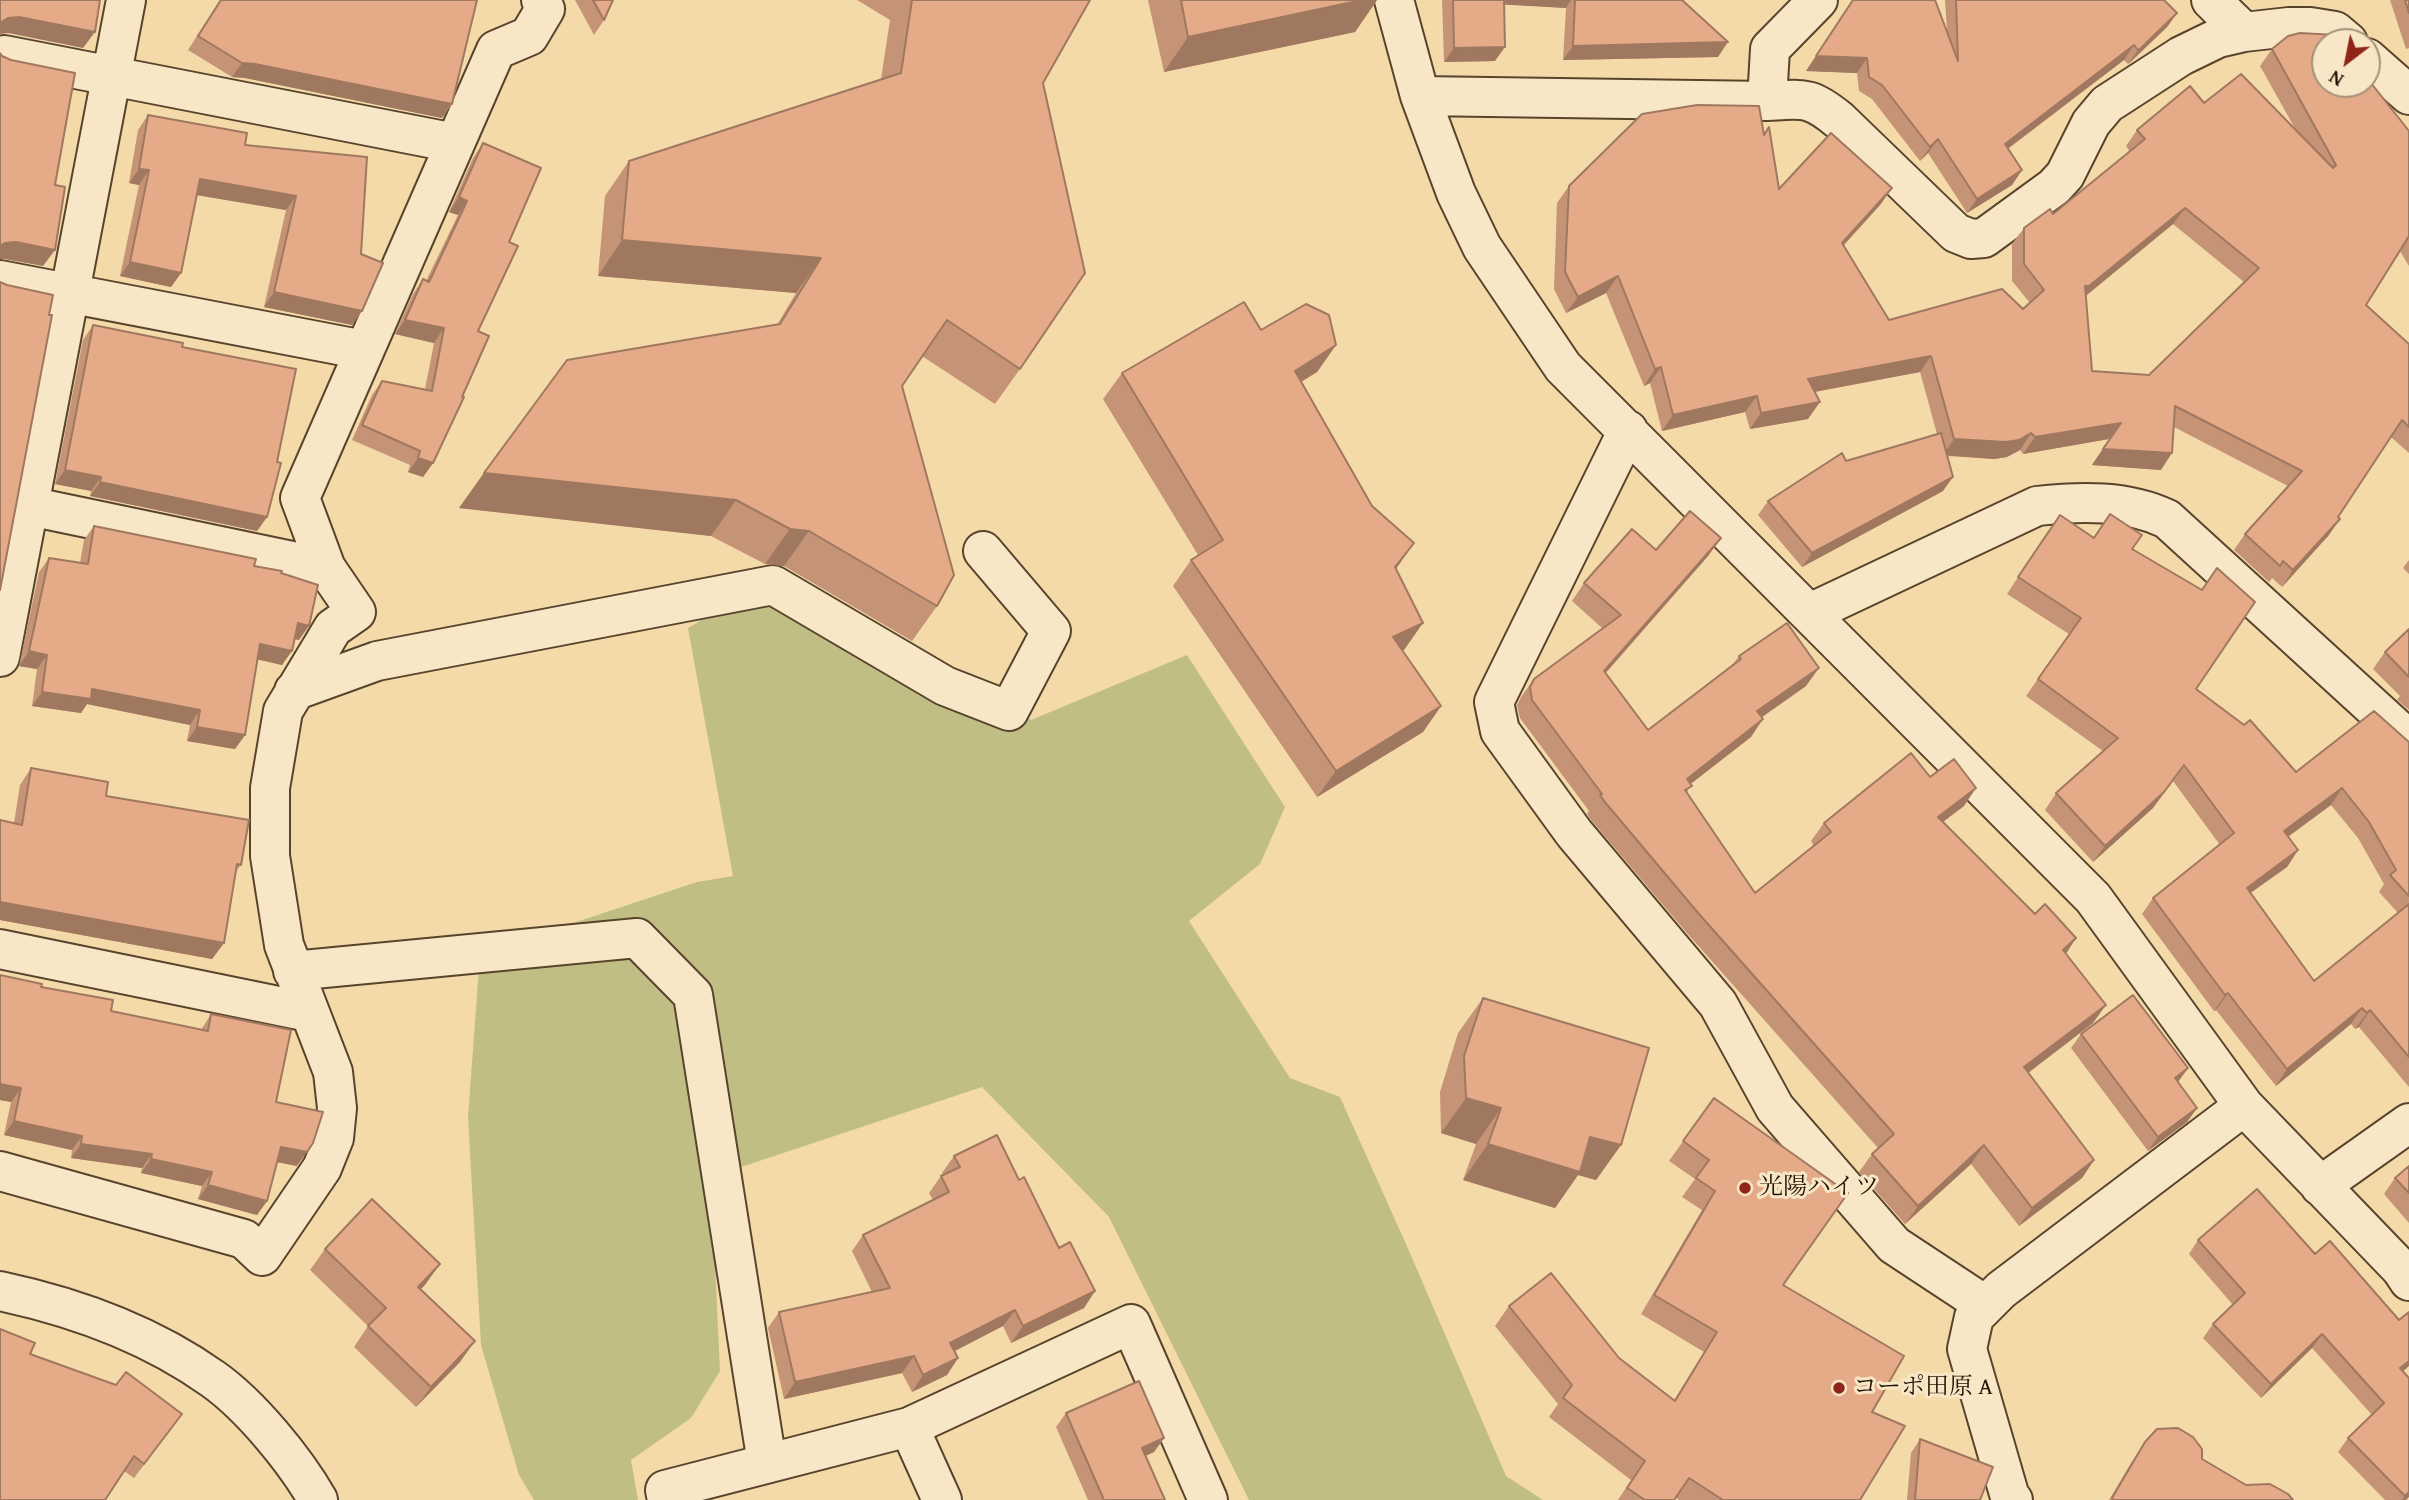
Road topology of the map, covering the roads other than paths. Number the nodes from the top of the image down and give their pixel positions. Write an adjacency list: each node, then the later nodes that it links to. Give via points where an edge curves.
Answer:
1 (127, 0): 11 (street)
2 (541, 0): 15 (street, via 545,9 529,36 496,50)
3 (1394, 0): 13 (street)
4 (1818, 0): 14 (street, via 1770,49)
5 (2211, 0): 8 (street)
6 (2289, 13): 7 (street); 8 (street)
7 (2316, 28)
8 (2244, 32): 14 (street, via 2218,38 2181,57 2107,104 2054,187 1984,238 1956,233 1822,106 1804,99)
9 (4, 55): 11 (street)
10 (2381, 70): 12 (street)
11 (112, 76): 15 (street); 17 (street)
12 (2409, 95)
13 (1420, 96): 14 (street); 19 (street, via 1482,247 1563,367)
14 (1767, 101)
15 (455, 143): 18 (street)
16 (0, 281): 17 (street)
17 (70, 294): 18 (street); 20 (street)
18 (364, 350): 22 (street, via 300,498)
19 (1628, 430): 23 (street); 36 (street, via 1494,702 1500,731 1574,833 1718,1004 1775,1108 1894,1245)
20 (29, 506): 22 (street); 24 (street)
21 (983, 551): 25 (street, via 1051,631 1009,711 945,686 773,585 377,661)
22 (326, 568): 25 (street, via 356,612 332,628)
23 (1810, 613): 26 (street, via 2037,506 2076,502 2145,509 2167,519); 30 (street, via 2093,898)
24 (0, 657)
25 (295, 691): 28 (street, via 283,711 270,788 270,856 284,944)
26 (2409, 740)
27 (0, 949): 29 (street)
28 (293, 971): 29 (street); 38 (street, via 638,937 693,995)
29 (308, 1012): 32 (street, via 332,1072 337,1108 334,1138 322,1168 262,1256 244,1239)
30 (2244, 1106): 33 (street); 36 (street)
31 (2409, 1123): 33 (street)
32 (0, 1171)
33 (2320, 1186): 34 (street)
34 (2409, 1280)
35 (0, 1291): 39 (street, via 93,1317 159,1346 214,1380 263,1425)
36 (1985, 1305): 43 (street, via 1974,1317 1967,1349)
37 (909, 1427): 38 (street); 41 (street); 42 (street, via 1131,1324)
38 (767, 1463): 40 (street, via 665,1490)
39 (318, 1500)
40 (667, 1500)
41 (942, 1500)
42 (1208, 1500)
43 (2013, 1500)

